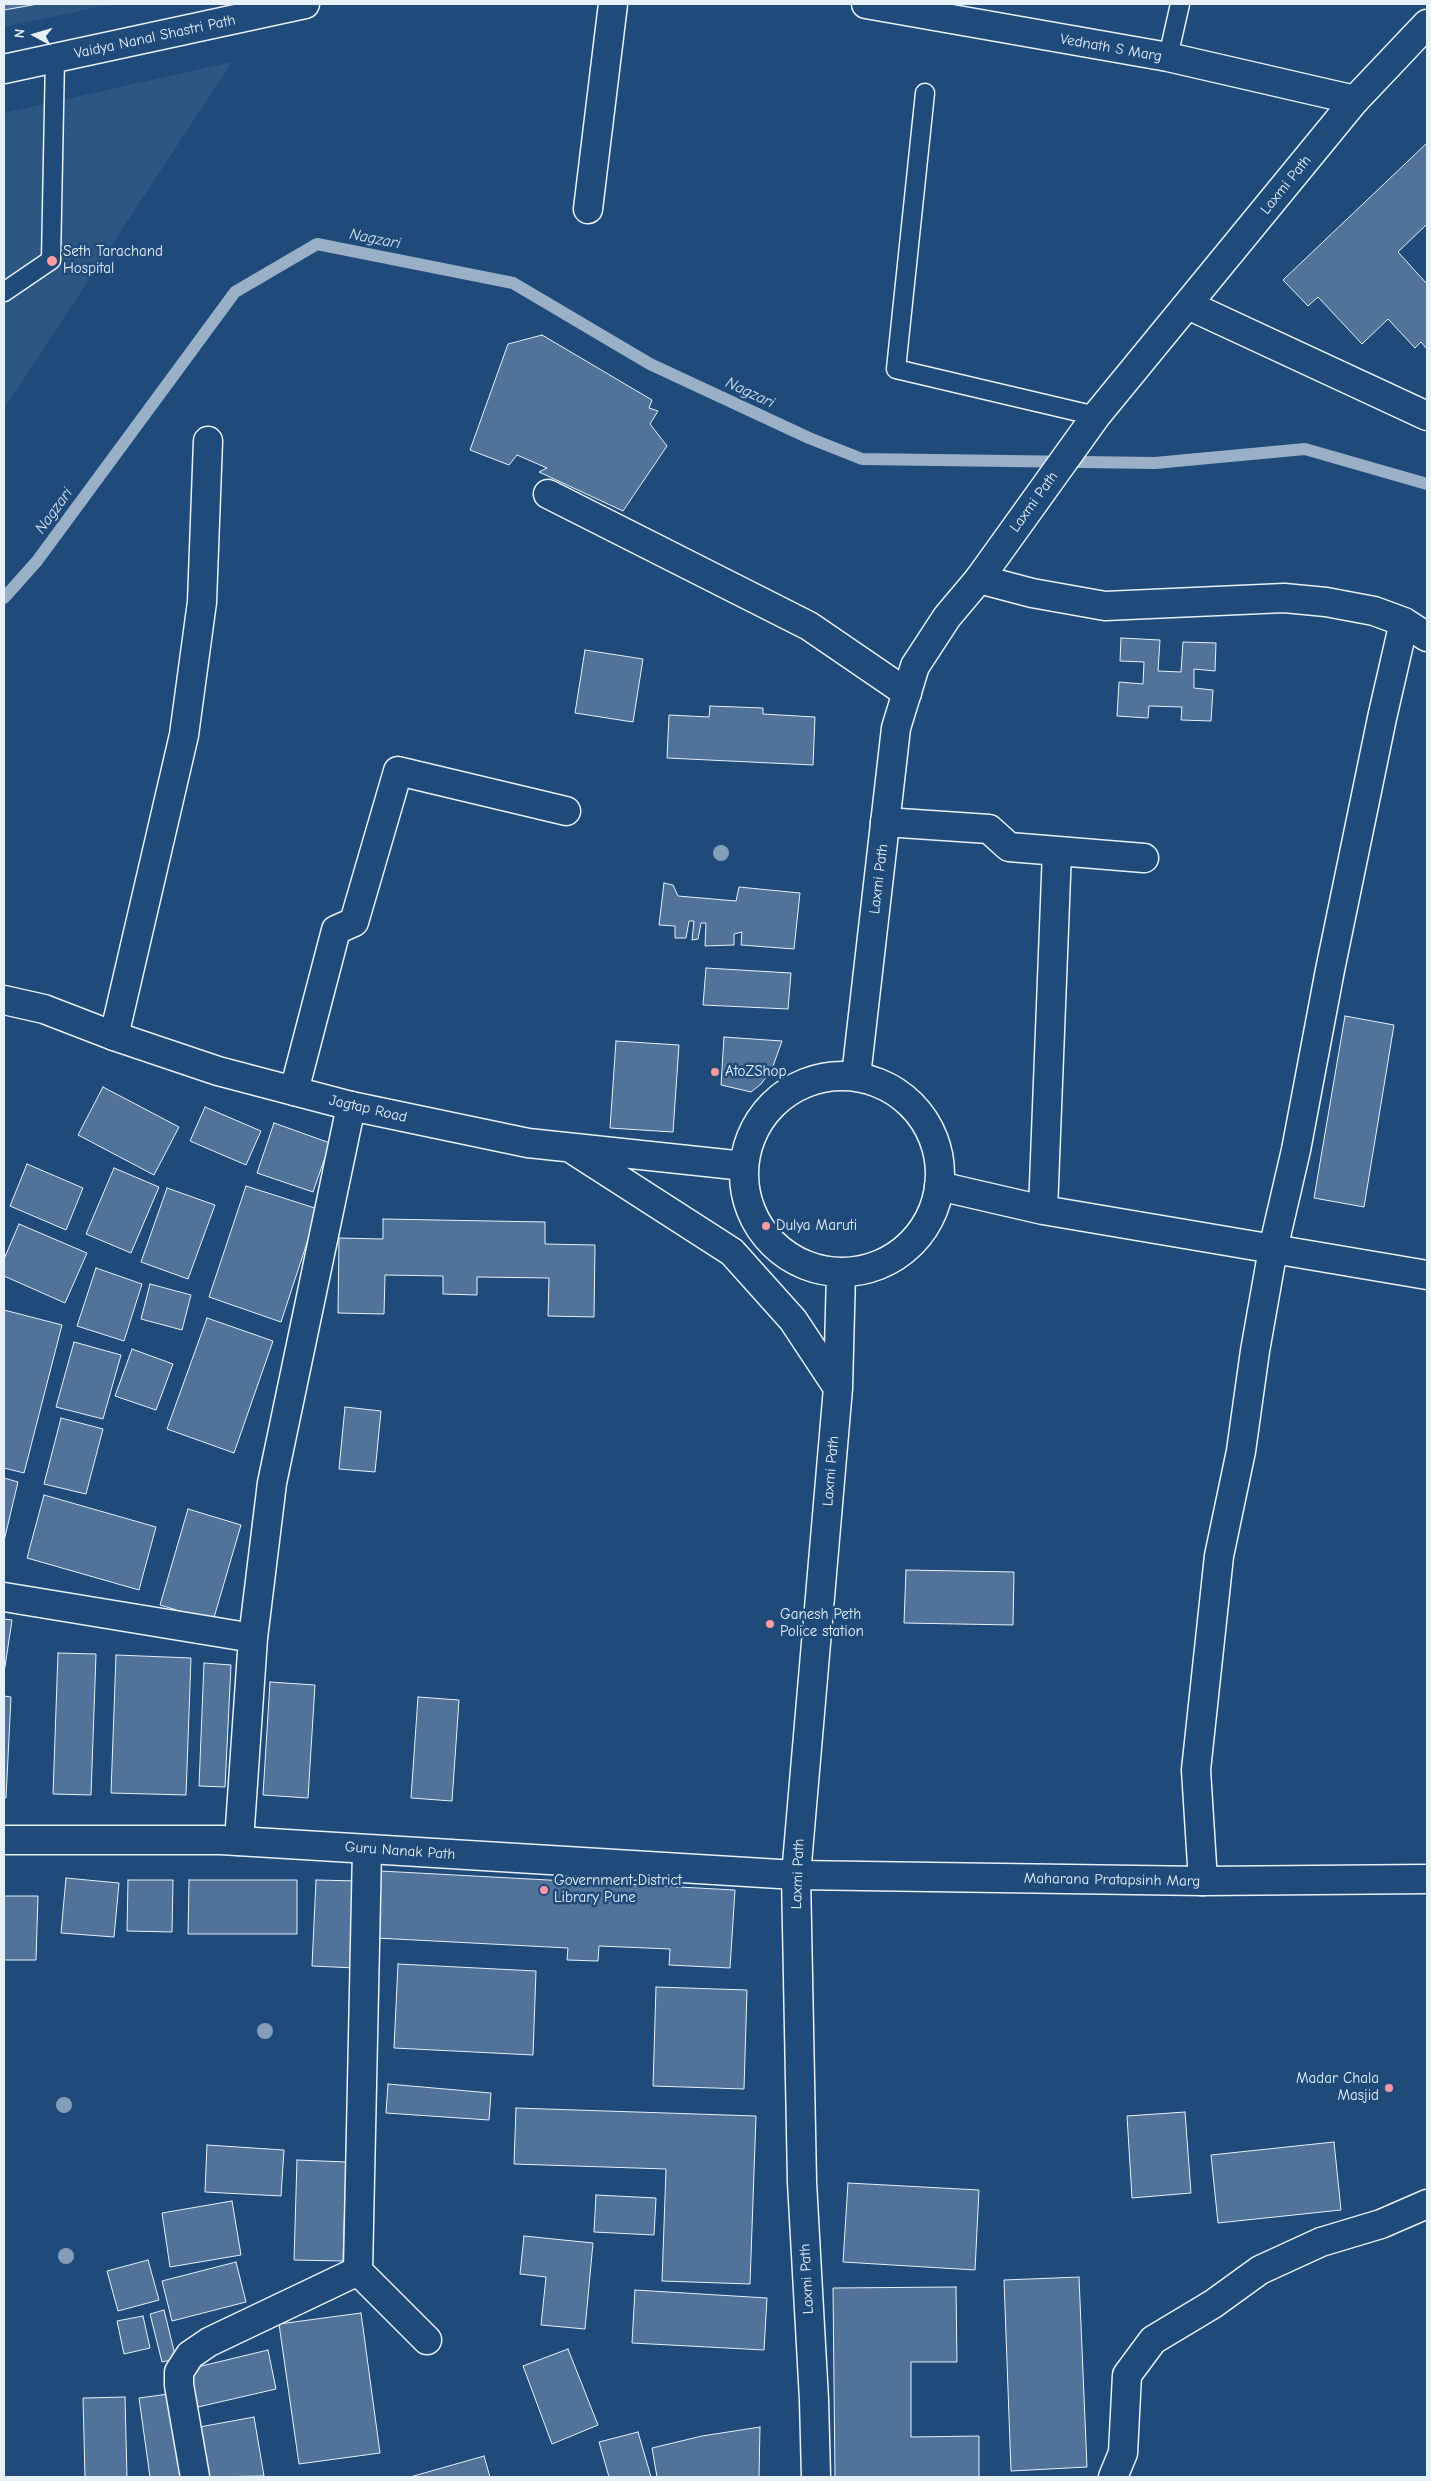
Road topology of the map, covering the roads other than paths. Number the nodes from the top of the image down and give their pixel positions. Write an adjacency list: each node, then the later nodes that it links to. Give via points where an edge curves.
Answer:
1 (306, 4): 7 (street, Vaidya Nanal Shastri Path)
2 (613, 4): 11 (street)
3 (866, 4): 6 (street, Vednath S Marg)
4 (1180, 4): 6 (lane)
5 (1427, 24): 10 (street, Laxmi Path)
6 (1168, 57): 10 (street, Vednath S Marg)
7 (55, 58): 8 (street, Vaidya Nanal Shastri Path); 12 (lane, via 51,260)
8 (4, 69)
9 (925, 93): 14 (lane, via 896,369)
10 (1355, 100): 13 (street, Laxmi Path)
11 (588, 208)
12 (4, 292)
13 (1188, 305): 14 (street, Laxmi Path); 15 (street)
14 (1096, 416): 18 (street, Laxmi Path)
15 (1427, 416)
16 (208, 441): 27 (street, via 202,602 184,735)
17 (548, 494): 21 (street, via 809,626)
18 (979, 579): 19 (street, via 1032,593 1105,606 1284,598 1374,611); 21 (street, Laxmi Path, via 947,617 915,666)
19 (1404, 622): 20 (street); 35 (street)
20 (1427, 637)
21 (907, 693): 23 (street, Laxmi Path, via 896,728)
22 (566, 811): 29 (street, via 398,771 354,922 336,930)
23 (885, 822): 24 (street, via 989,829 1009,847); 28 (street, Laxmi Path)
24 (1057, 851): 25 (street); 34 (street)
25 (1144, 858)
26 (4, 1000): 27 (street, Jagtap Road, via 44,1009)
27 (114, 1036): 29 (street, Jagtap Road, via 218,1071)
28 (856, 1076): 32 (street, via 829,1076 804,1084 781,1097 763,1116); 33 (street, via 902,1096 920,1114 933,1136)
29 (294, 1091): 30 (street, Jagtap Road)
30 (351, 1106): 31 (street, Jagtap Road, via 528,1143); 40 (street, via 272,1483)
31 (572, 1148): 32 (street, Jagtap Road); 38 (street, via 732,1252 793,1320)
32 (744, 1166): 36 (street, via 747,1198 760,1228 776,1246 810,1267)
33 (940, 1186): 34 (street); 36 (street, via 932,1214 917,1238 896,1257 870,1269)
34 (1043, 1210): 35 (street)
35 (1274, 1250): 37 (street); 46 (street, via 1241,1451 1219,1556 1203,1693 1196,1770)
36 (841, 1273): 38 (street, Laxmi Path)
37 (1427, 1275)
38 (838, 1388): 44 (street, Laxmi Path)
39 (4, 1597): 40 (street)
40 (254, 1638): 42 (street)
41 (4, 1840): 42 (street, Guru Nanak Path)
42 (238, 1841): 43 (street, Guru Nanak Path)
43 (367, 1850): 44 (street, Guru Nanak Path); 48 (street)
44 (796, 1875): 46 (street, Maharana Pratapsinh Marg); 51 (street, Laxmi Path, via 802,2182)
45 (1427, 1879): 46 (street, Maharana Pratapsinh Marg)
46 (1203, 1881)
47 (1427, 2204): 52 (street, via 1381,2224 1321,2242 1260,2270 1213,2304 1153,2340 1127,2375 1123,2453)
48 (358, 2271): 49 (street); 50 (street, via 209,2342 190,2355 179,2372 179,2385)
49 (427, 2340)
50 (196, 2477)
51 (816, 2477)
52 (1114, 2477)

